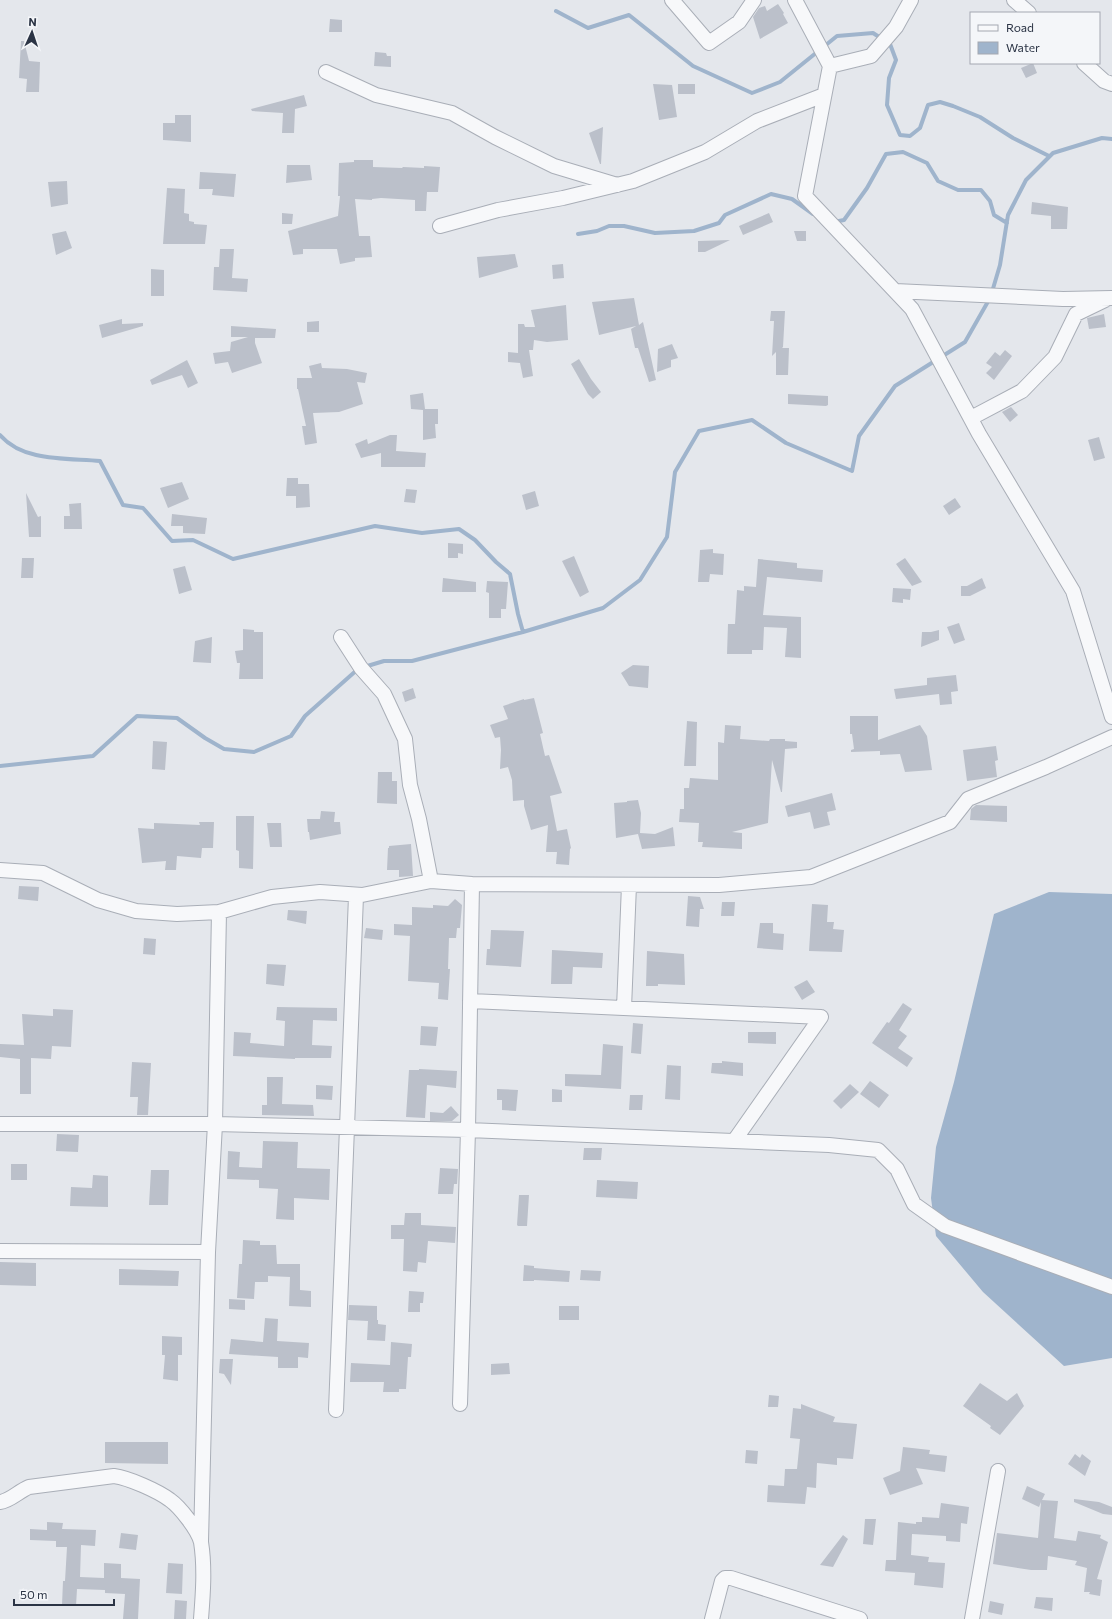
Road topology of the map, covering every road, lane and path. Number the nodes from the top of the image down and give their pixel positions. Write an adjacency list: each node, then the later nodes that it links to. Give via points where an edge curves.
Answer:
1 (672, 0): 2 (street, via 709,42 739,22)
2 (754, 0)
3 (795, 0): 8 (street)
4 (911, 0): 8 (street, via 896,27 871,56)
5 (1014, 0): 6 (street)
6 (1028, 12)
7 (1085, 64): 10 (street, via 1104,81)
8 (830, 66): 11 (street)
9 (326, 72): 12 (street, via 376,95 452,113 554,166)
10 (1112, 84)
11 (824, 96): 12 (street, via 757,121 705,152); 14 (street, via 805,196)
12 (617, 185): 13 (street, via 498,210)
13 (440, 226)
14 (895, 291): 15 (street, via 1063,299); 16 (street, via 912,310)
15 (1111, 297): 16 (street, via 1076,314 1055,357 1022,391)
16 (971, 418): 18 (street, via 1073,591)
17 (341, 637): 21 (street, via 361,668 384,694 405,739 410,785)
18 (1112, 717)
19 (1112, 737): 23 (street, via 968,799 950,822 811,877 719,885)
20 (0, 870): 25 (street, via 43,873 98,900 136,911 177,914)
21 (431, 881): 22 (street); 24 (street)
22 (472, 884): 23 (street); 26 (street)
23 (629, 885): 27 (street)
24 (356, 896): 25 (street, via 320,892 272,897); 30 (street)
25 (219, 912): 29 (street)
26 (470, 1001): 27 (street); 31 (street)
27 (624, 1008): 32 (street, via 821,1017)
28 (0, 1124): 29 (street)
29 (215, 1124): 30 (street); 34 (street)
30 (346, 1127): 31 (street); 37 (street)
31 (468, 1130): 32 (street); 36 (street)
32 (734, 1141): 35 (street, via 878,1150 897,1169 914,1204 945,1226)
33 (0, 1251): 34 (street)
34 (208, 1252): 40 (street)
35 (1112, 1288)
36 (460, 1404)
37 (336, 1410)
38 (998, 1471): 44 (street)
39 (0, 1502): 40 (street, via 4,1502 20,1490 35,1486 123,1477 171,1500 190,1522)
40 (200, 1541): 41 (street, via 203,1587)
41 (201, 1619)
42 (712, 1619): 43 (street, via 722,1581 731,1578)
43 (860, 1619)
44 (972, 1619)

